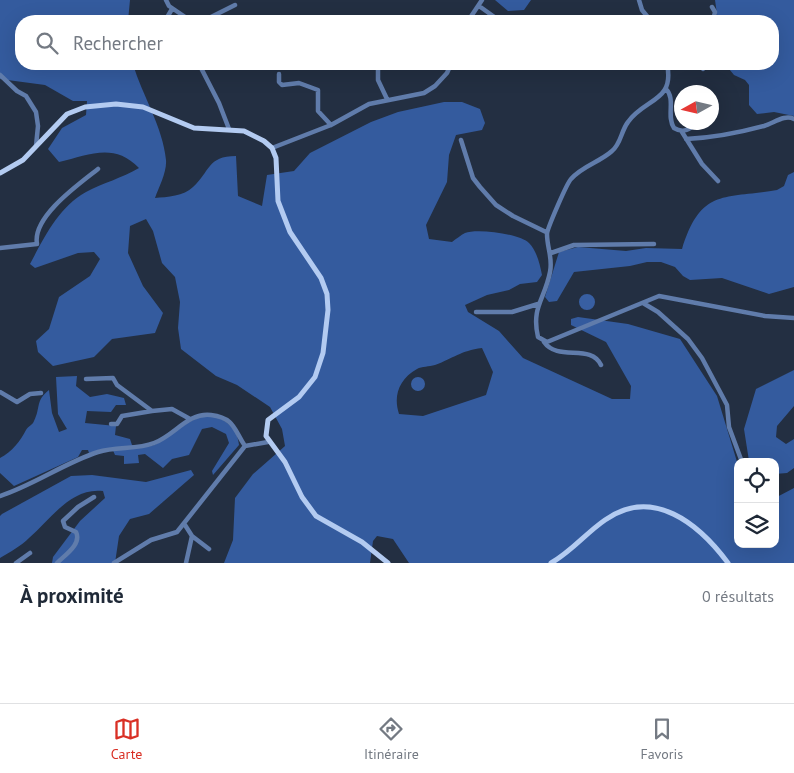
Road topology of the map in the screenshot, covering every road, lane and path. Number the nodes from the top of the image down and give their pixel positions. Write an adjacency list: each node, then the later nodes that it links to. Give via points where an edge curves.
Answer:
1 (166, 0): 7 (street)
2 (482, 0): 5 (street)
3 (639, 0): 13 (street)
4 (235, 5): 10 (street)
5 (479, 6): 11 (street); 12 (street)
6 (712, 7): 14 (street)
7 (172, 9): 8 (street); 9 (street)
8 (169, 15)
9 (182, 15)
10 (215, 15)
11 (472, 15)
12 (492, 15)
13 (646, 15)
14 (714, 15)
15 (203, 70): 25 (street)
16 (378, 70): 22 (street, via 378,80)
17 (448, 70): 22 (street, via 424,93)
18 (667, 70): 21 (street)
19 (279, 74): 24 (street, via 282,85 299,83 318,90 318,111)
20 (0, 75): 30 (street, via 26,96 36,112)
21 (666, 89): 27 (street, via 670,96 671,123); 35 (street, via 627,123 614,150 571,178)
22 (387, 99): 24 (street, via 369,104)
23 (794, 119): 28 (street, via 785,117 763,126 712,138)
24 (331, 125): 31 (street)
25 (229, 129): 30 (main road, via 194,128 143,107 116,104 85,107 67,114); 31 (main road, via 255,136)
26 (685, 130): 27 (street)
27 (682, 132): 28 (street)
28 (686, 139): 34 (street)
29 (461, 140): 35 (street, via 473,178 480,188 512,216)
30 (36, 148): 33 (main road, via 13,168)
31 (272, 148): 51 (main road, via 276,158 278,201 290,232 321,278 328,310 318,370 303,393 268,420 265,430)
32 (98, 169): 37 (street, via 44,219 35,235 37,244)
33 (0, 173)
34 (718, 181)
35 (546, 232): 38 (street)
36 (654, 244): 38 (street, via 574,245)
37 (0, 248)
38 (551, 253): 40 (street, via 550,274)
39 (643, 303): 42 (street, via 659,296 766,316); 43 (street); 53 (street, via 688,339 702,358 727,405 729,427)
40 (538, 304): 41 (street, via 519,311); 43 (street, via 535,326 538,337)
41 (476, 312)
42 (794, 318)
43 (544, 342): 44 (street, via 552,349 590,354)
44 (602, 365)
45 (86, 379): 48 (street, via 113,378)
46 (0, 392): 47 (street, via 17,402)
47 (41, 392)
48 (152, 411): 49 (street, via 172,409); 50 (street, via 122,416 117,424)
49 (190, 419): 52 (street, via 207,414 226,419 235,426); 54 (street, via 154,444 100,451)
50 (111, 424)
51 (268, 442): 52 (street); 64 (main road, via 285,462 302,497 316,516 362,542)
52 (245, 446): 56 (street)
53 (741, 458)
54 (0, 496)
55 (94, 497): 61 (street, via 78,506 63,521 78,538 74,547)
56 (184, 525): 57 (street); 62 (street, via 177,532 151,540)
57 (192, 536): 58 (street); 63 (street)
58 (209, 550)
59 (30, 553): 60 (street)
60 (16, 563)
61 (57, 563)
62 (114, 563)
63 (186, 563)
64 (388, 563)
65 (551, 563): 66 (main road, via 610,516 637,507 675,513 720,552)
66 (728, 563)

